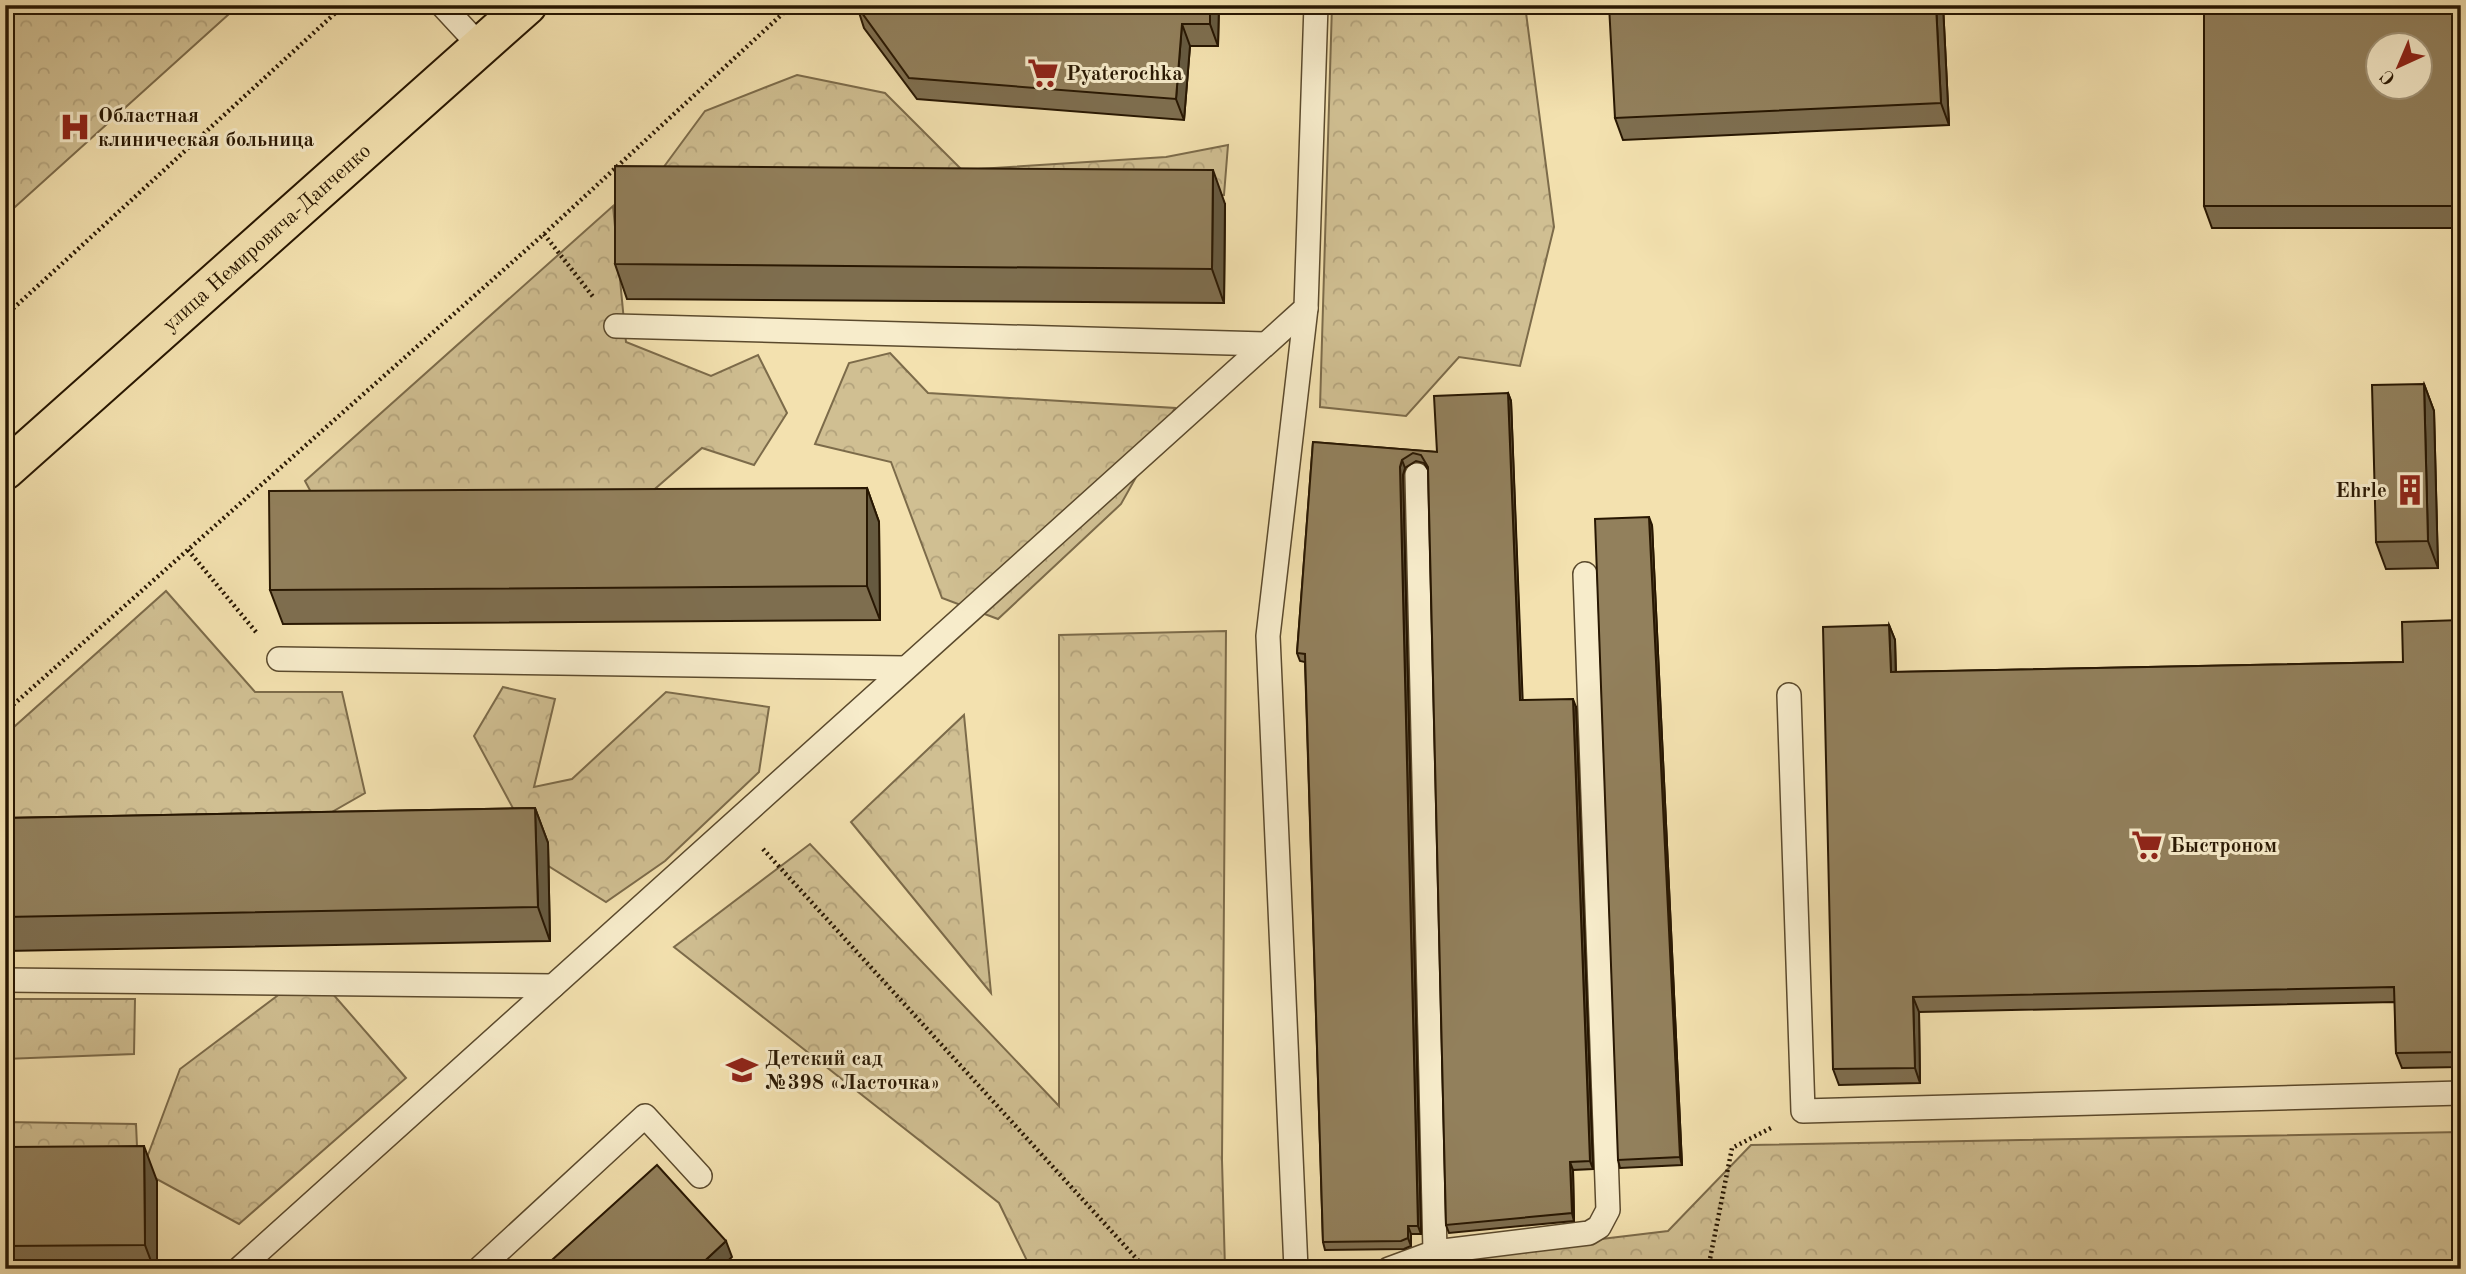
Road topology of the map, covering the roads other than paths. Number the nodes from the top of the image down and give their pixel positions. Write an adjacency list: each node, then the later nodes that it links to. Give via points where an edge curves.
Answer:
1 (442, 5): 4 (lane)
2 (527, 5): 4 (main road, улица Немировича-Данченко)
3 (1316, 5): 5 (lane)
4 (481, 47): 8 (main road, улица Немировича-Данченко)
5 (1306, 307): 7 (lane); 21 (lane, via 1268,636)
6 (616, 326): 7 (lane)
7 (1265, 344): 12 (lane)
8 (5, 470)
9 (1417, 475): 18 (lane)
10 (1585, 574): 18 (lane, via 1608,1210 1600,1227 1573,1237)
11 (279, 659): 12 (lane)
12 (905, 668): 15 (lane)
13 (1789, 695): 16 (lane, via 1803,1111)
14 (5, 980): 15 (lane)
15 (553, 986): 19 (lane)
16 (2461, 1093)
17 (700, 1176): 20 (lane, via 645,1116)
18 (1435, 1252): 22 (lane)
19 (239, 1269)
20 (479, 1269)
21 (1296, 1269)
22 (1389, 1269)

